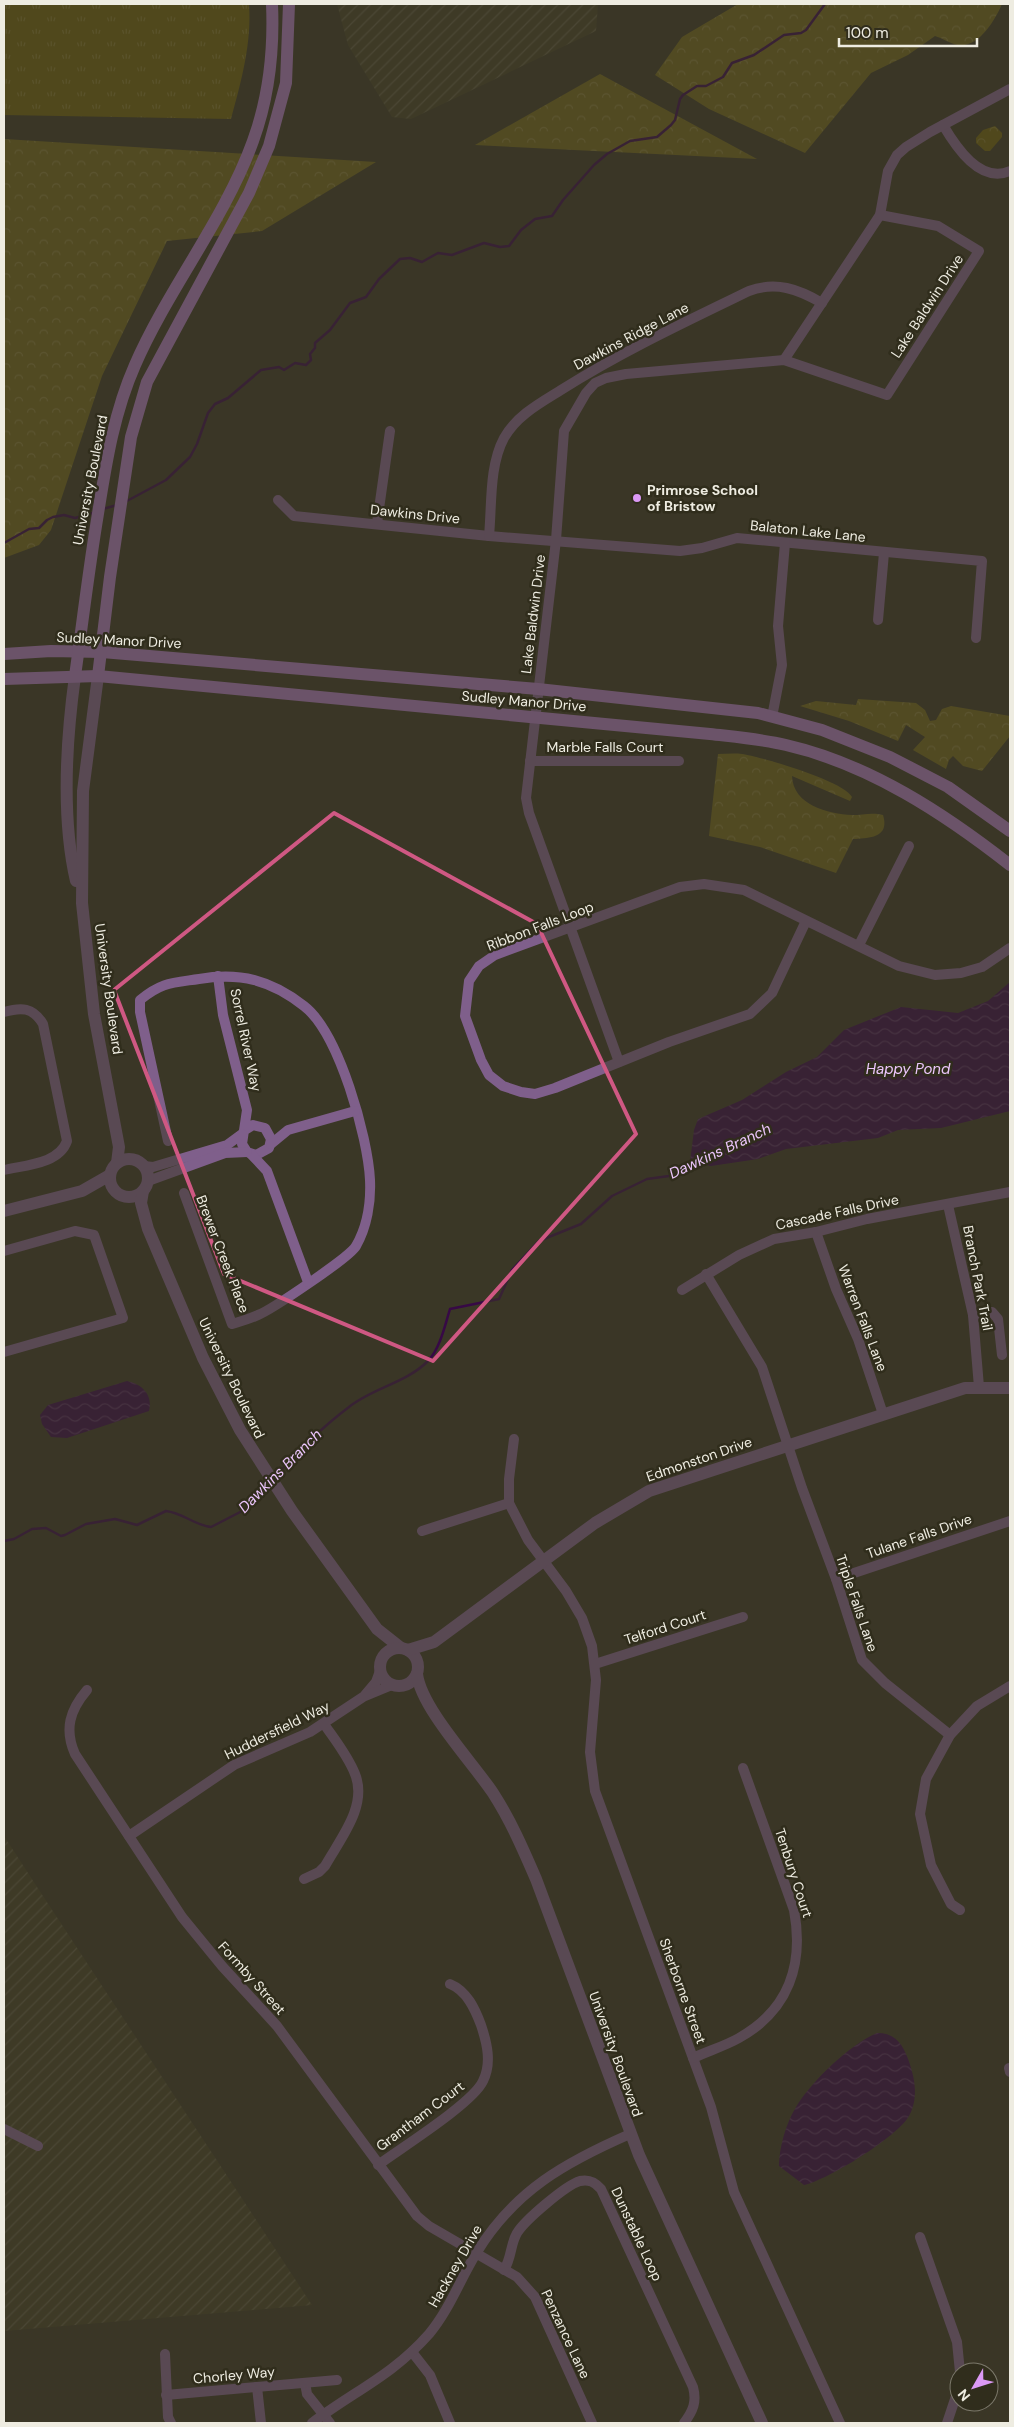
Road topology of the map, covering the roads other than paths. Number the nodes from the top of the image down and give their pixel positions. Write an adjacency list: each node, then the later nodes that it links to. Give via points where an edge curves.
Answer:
1 (272, 4): 18 (main road, University Boulevard, via 270,71 253,142 135,365 110,440)
2 (289, 4): 19 (main road, University Boulevard, via 286,83 269,146 249,193 147,382 130,437)
3 (1010, 89): 4 (street)
4 (943, 125): 5 (street, via 961,152 976,166 997,174); 6 (street, via 906,147 892,162)
5 (1010, 170)
6 (880, 215): 7 (street); 8 (street, Lake Baldwin Drive, via 938,226 979,251 887,394)
7 (822, 303): 8 (street); 12 (street, Dawkins Ridge Lane, via 782,286 749,290 604,363 532,408 511,428 497,456)
8 (784, 360): 13 (street, Lake Baldwin Drive, via 626,374 596,383 586,393 564,431)
9 (390, 431): 11 (street)
10 (278, 500): 11 (street, Dawkins Drive, via 294,516)
11 (377, 523): 12 (street, Dawkins Drive)
12 (489, 536): 13 (street, Dawkins Drive)
13 (556, 540): 14 (street, Balaton Lake Lane, via 680,551 737,538); 24 (street, Lake Baldwin Drive)
14 (785, 543): 15 (street, Balaton Lake Lane); 26 (street, via 778,626 782,665)
15 (884, 553): 16 (street); 17 (street, Balaton Lake Lane, via 982,561)
16 (878, 620)
17 (976, 638)
18 (78, 650): 19 (main road, Sudley Manor Drive); 20 (main road, Sudley Manor Drive); 21 (main road, University Boulevard)
19 (102, 652): 22 (main road, University Boulevard); 24 (main road, Sudley Manor Drive)
20 (4, 654)
21 (75, 676): 22 (main road, Sudley Manor Drive); 23 (main road, Sudley Manor Drive); 32 (street, University Boulevard, via 69,719 67,789 74,870)
22 (98, 676): 25 (main road, Sudley Manor Drive); 32 (street, University Boulevard, via 84,776)
23 (4, 680)
24 (538, 689): 25 (street, Lake Baldwin Drive); 26 (main road, Sudley Manor Drive)
25 (534, 717): 27 (street, Lake Baldwin Drive); 31 (main road, Sudley Manor Drive, via 728,736 810,752 881,781 954,824)
26 (772, 717): 29 (main road, Sudley Manor Drive, via 822,730 890,757 948,787)
27 (530, 761): 28 (street, Marble Falls Court); 34 (street, Lake Baldwin Drive, via 526,798 529,813)
28 (679, 761)
29 (1010, 831)
30 (910, 846): 35 (street)
31 (1010, 865)
32 (82, 903): 40 (street, University Boulevard, via 94,1014)
33 (806, 921): 34 (street, Ribbon Falls Loop, via 744,890 704,884 680,887); 35 (street, Ribbon Falls Loop); 39 (street, Ribbon Falls Loop, via 764,1004 750,1014)
34 (571, 928): 39 (street, Lake Baldwin Drive); 39 (street, Ribbon Falls Loop, via 496,955 479,966 469,981 465,998 465,1016 473,1039 490,1075 503,1086 521,1092 535,1094 555,1088)
35 (859, 945): 36 (street, Ribbon Falls Loop, via 900,966 935,975 982,967)
36 (1010, 948)
37 (218, 976): 41 (street, Sorrel River Way, via 223,1015); 42 (street, Brewer Creek Place, via 249,977 275,987 306,1007 335,1048); 46 (street, Brewer Creek Place, via 159,985 140,1000)
38 (4, 1012): 51 (street, via 28,1009 43,1024 67,1141 61,1153 52,1158)
39 (619, 1062)
40 (113, 1108): 49 (street, University Boulevard, via 120,1150); 50 (street, University Boulevard, via 126,1144)
41 (247, 1110): 43 (street, Sorrel River Way); 45 (street, Sorrel River Way)
42 (355, 1111): 44 (street); 65 (street, Brewer Creek Place, via 368,1160 368,1215 356,1247 340,1262)
43 (262, 1127): 44 (street); 45 (street, via 253,1125); 47 (street, via 270,1134)
44 (288, 1130): 47 (street)
45 (243, 1132): 48 (street, via 242,1144); 50 (street, via 227,1145 151,1167)
46 (168, 1141)
47 (270, 1145): 48 (street, via 261,1154); 52 (street)
48 (249, 1153): 52 (street); 54 (street, via 225,1153)
49 (117, 1163): 50 (street, via 125,1159); 53 (street)
50 (140, 1164): 54 (street)
51 (4, 1170)
52 (267, 1172): 65 (street)
53 (110, 1175): 55 (street); 58 (street, via 111,1185)
54 (145, 1186): 58 (street, via 132,1197); 61 (street, University Boulevard, via 141,1203)
55 (82, 1191): 58 (street); 60 (street)
56 (1010, 1192): 59 (street, Cascade Falls Drive)
57 (184, 1193): 65 (street, Brewer Creek Place, via 232,1324 259,1315)
58 (120, 1194): 61 (street, University Boulevard, via 135,1208)
59 (948, 1205): 62 (street, Cascade Falls Drive, via 867,1219); 67 (street, Branch Park Trail)
60 (4, 1211)
61 (148, 1228): 81 (street, University Boulevard, via 203,1358 250,1448)
62 (816, 1232): 64 (street, Cascade Falls Drive, via 774,1239); 72 (street, Warren Falls Lane)
63 (4, 1251): 68 (street, via 75,1231 94,1235 123,1318)
64 (706, 1274): 66 (street, Cascade Falls Drive); 74 (street, Triple Falls Lane, via 762,1367)
65 (308, 1282)
66 (682, 1290)
67 (973, 1315): 69 (street, via 992,1312 998,1319); 70 (street, Branch Park Trail)
68 (4, 1352)
69 (1002, 1355)
70 (979, 1387): 71 (street, Edmonston Drive); 72 (street, Edmonston Drive, via 965,1388)
71 (1010, 1388)
72 (883, 1414): 74 (street, Edmonston Drive)
73 (514, 1439): 75 (street)
74 (788, 1445): 78 (street, Edmonston Drive, via 649,1491 595,1523); 79 (street, Triple Falls Lane)
75 (509, 1503): 77 (street); 78 (street, Sherborne Street)
76 (1010, 1521): 79 (street, Tulane Falls Drive)
77 (422, 1531)
78 (543, 1562): 82 (street, Edmonston Drive); 85 (street, Sherborne Street, via 582,1618)
79 (836, 1579): 94 (street, Triple Falls Lane, via 862,1660 885,1683)
80 (743, 1617): 85 (street, Telford Court)
81 (377, 1629): 83 (street, University Boulevard); 84 (street, University Boulevard)
82 (434, 1642): 83 (street, Edmonston Drive); 86 (street, Edmonston Drive)
83 (405, 1649): 84 (street, via 392,1649); 86 (street, via 416,1657)
84 (383, 1656): 87 (street)
85 (595, 1664): 100 (street, Sherborne Street, via 590,1752 595,1791)
86 (418, 1670): 88 (street, via 412,1682); 92 (street, University Boulevard)
87 (380, 1671): 88 (street, via 385,1679); 91 (street, Huddersfield Way, via 376,1682)
88 (397, 1685): 91 (street, Huddersfield Way); 92 (street, University Boulevard, via 415,1693)
89 (1010, 1686): 94 (street, via 977,1706)
90 (87, 1690): 96 (street, Formby Street, via 70,1717 69,1736 72,1746)
91 (363, 1697): 93 (street, Huddersfield Way)
92 (428, 1705): 102 (street, University Boulevard, via 492,1792 517,1835)
93 (324, 1724): 96 (street, Huddersfield Way, via 234,1765); 97 (street, via 355,1773 359,1795 352,1818 325,1866)
94 (950, 1735): 98 (street, via 926,1779 920,1814 931,1865 951,1904)
95 (743, 1768): 100 (street, Tenbury Court, via 794,1910 798,1930 797,1961 787,1990 760,2024 737,2039)
96 (129, 1836): 104 (street, Formby Street, via 182,1916 276,2026)
97 (304, 1879)
98 (960, 1910)
99 (450, 1984): 104 (street, Grantham Court, via 467,1997 482,2030 488,2058 484,2080 471,2096)
100 (693, 2058): 123 (street, Sherborne Street, via 711,2107 734,2192)
101 (4, 2129): 103 (street)
102 (630, 2134): 106 (street, Hackney Drive, via 572,2161 536,2184 497,2222); 122 (street, University Boulevard)
103 (38, 2146)
104 (378, 2165): 106 (street, Formby Street, via 417,2216)
105 (920, 2237): 110 (street, via 957,2342)
106 (476, 2254): 107 (street, Penzance Lane); 108 (street, Hackney Drive, via 444,2314)
107 (504, 2270): 120 (street, Penzance Lane, via 527,2286 535,2297); 121 (street, Dunstable Loop, via 512,2257 516,2235 529,2219 575,2183 586,2180 597,2184 693,2387 694,2408)
108 (412, 2352): 115 (street, Hackney Drive); 119 (street, via 430,2375)
109 (165, 2354): 114 (street)
110 (959, 2362)
111 (337, 2380): 112 (street, Chorley Way)
112 (305, 2383): 113 (street, Chorley Way); 115 (street, via 307,2394)
113 (257, 2387): 114 (street, Chorley Way); 117 (street)
114 (166, 2395): 116 (street)
115 (327, 2419): 118 (street, Hackney Drive)
116 (171, 2423)
117 (261, 2423)
118 (312, 2423)
119 (450, 2423)
120 (592, 2423)
121 (684, 2423)
122 (762, 2423)
123 (840, 2423)

